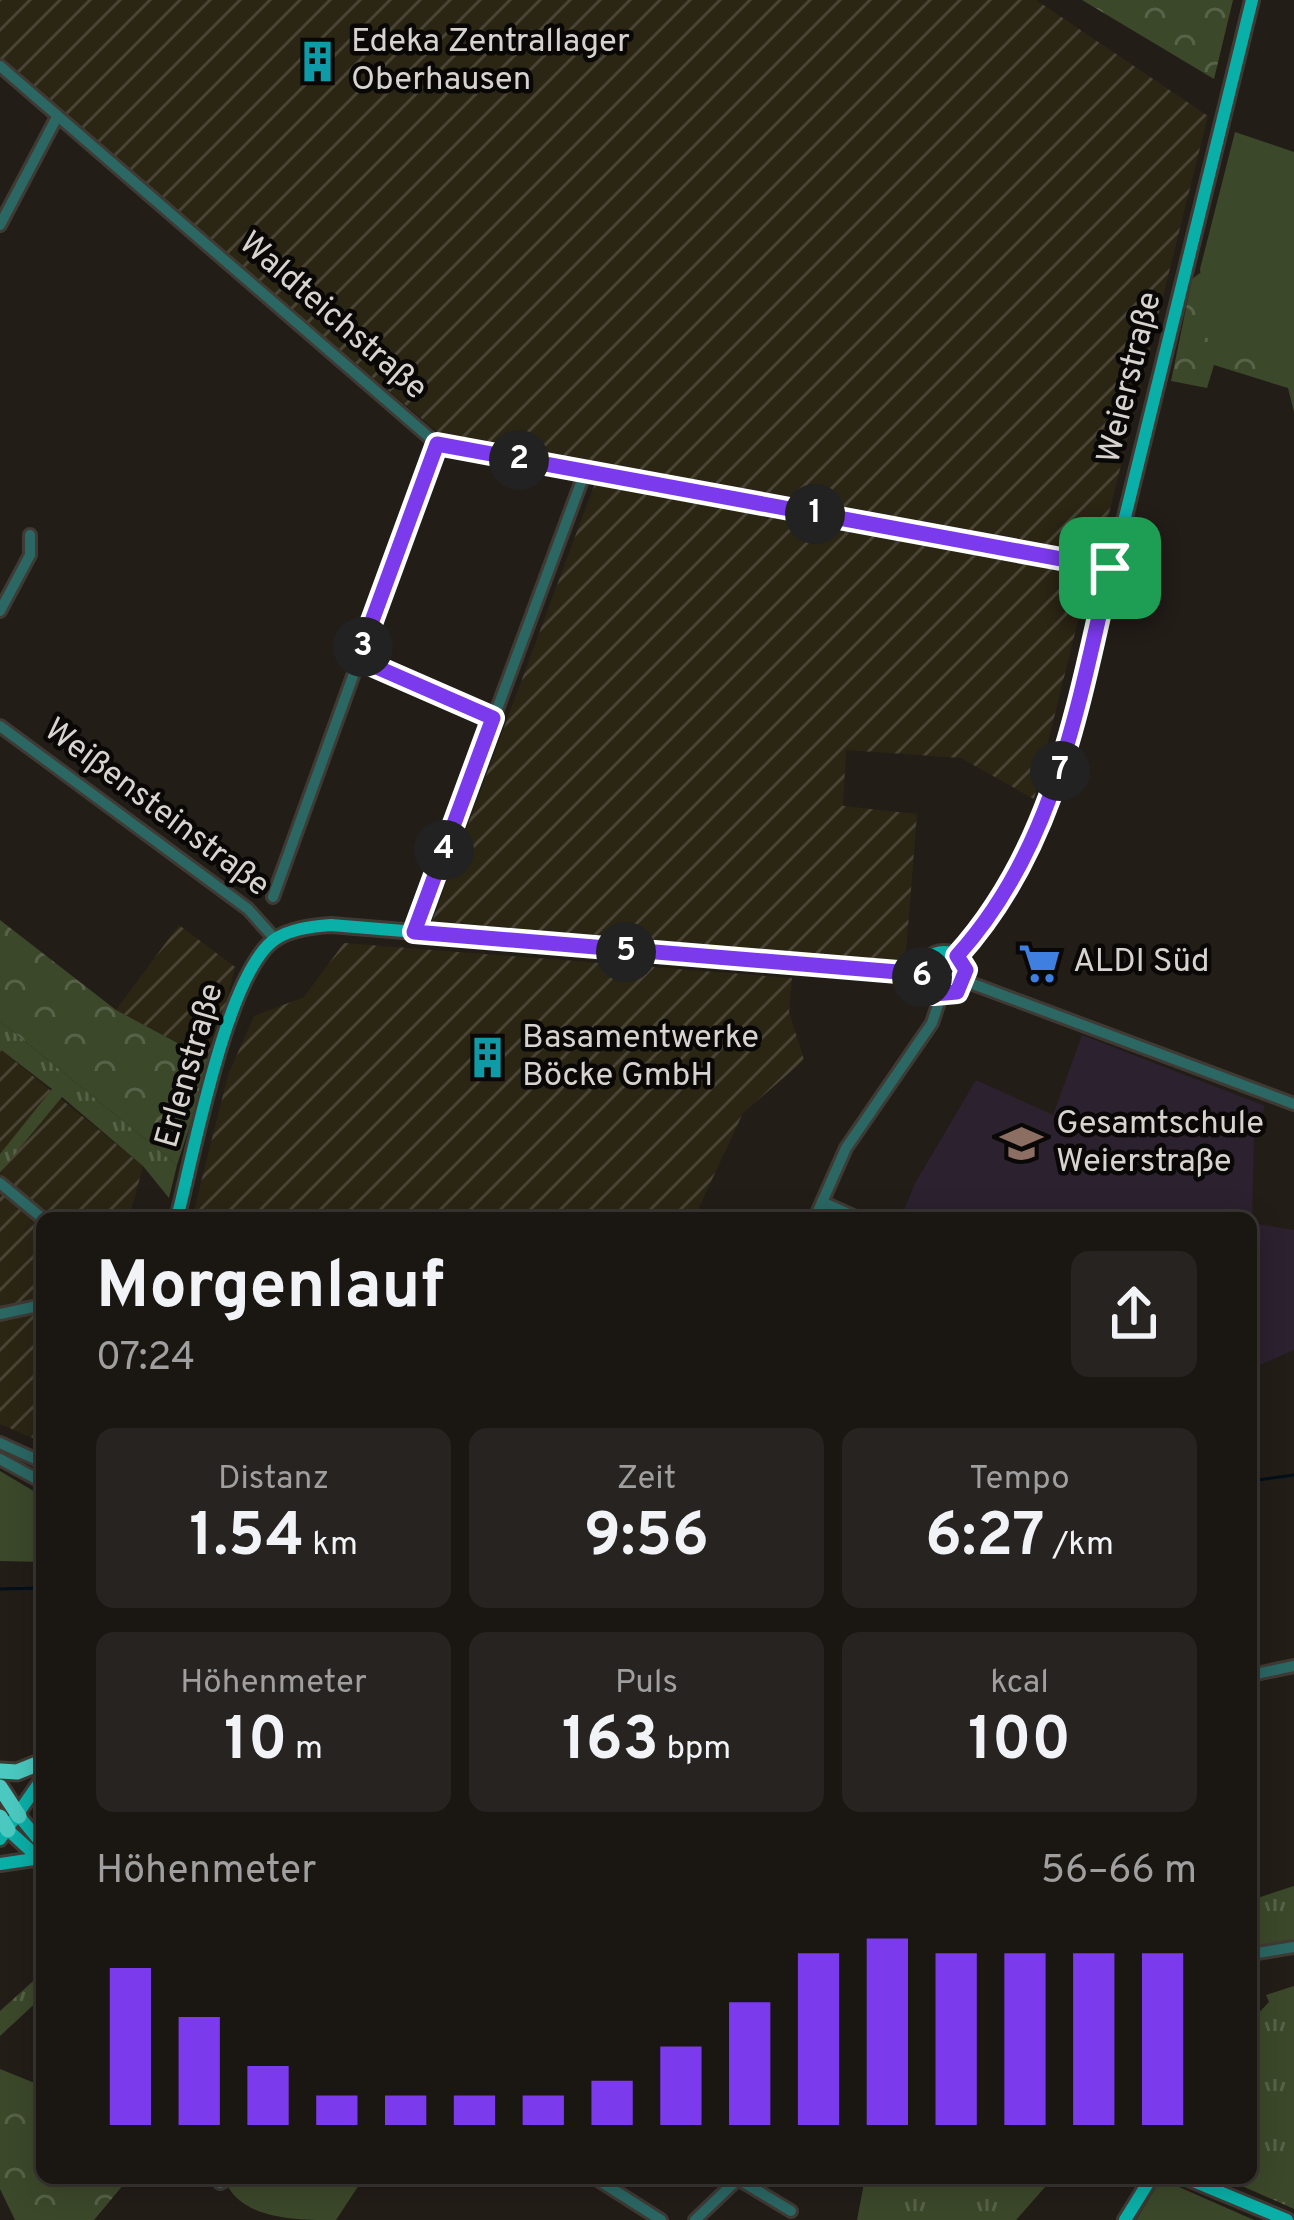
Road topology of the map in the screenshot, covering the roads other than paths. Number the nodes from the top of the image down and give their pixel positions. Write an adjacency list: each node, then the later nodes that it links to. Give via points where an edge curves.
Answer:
1 (1252, 0): 8 (main road, Weierstraße)
2 (0, 66): 3 (street, Waldteichstraße)
3 (57, 117): 4 (street); 5 (street, Waldteichstraße)
4 (0, 225)
5 (437, 444): 6 (street, Waldteichstraße); 10 (street)
6 (585, 472): 8 (street, Waldteichstraße); 11 (street)
7 (30, 535): 9 (street, via 30,555)
8 (1110, 568): 16 (main road, Weierstraße, via 1054,790 1008,889)
9 (0, 611)
10 (358, 659): 11 (street); 13 (street)
11 (493, 718): 14 (street)
12 (0, 726): 15 (street, Weißensteinstraße, via 248,910)
13 (273, 897)
14 (414, 932): 15 (main road, via 331,925); 17 (main road)
15 (275, 939): 23 (main road, Erlenstraße, via 235,998)
16 (957, 956): 17 (main road, via 934,954); 18 (main road)
17 (922, 974): 19 (main road, via 927,989)
18 (965, 981): 19 (main road); 20 (street)
19 (941, 996): 22 (street, via 935,1018 850,1141)
20 (1294, 1104)
21 (0, 1183): 26 (street)
22 (822, 1202): 24 (street); 25 (street)
23 (179, 1212)
24 (817, 1212)
25 (845, 1212)
26 (36, 1213)
27 (36, 1304): 28 (street)
28 (0, 1315)
29 (0, 1443): 31 (street)
30 (0, 1459): 32 (street)
31 (36, 1459)
32 (36, 1479)
33 (1294, 1666): 34 (street)
34 (1257, 1674)
35 (36, 1764): 36 (highway)
36 (0, 1771)
37 (0, 1787): 39 (highway)
38 (36, 1787): 39 (main road)
39 (7, 1825): 40 (main road); 41 (main road)
40 (36, 1841)
41 (36, 1857)
42 (36, 1860): 43 (main road)
43 (0, 1864)
44 (1294, 1947): 45 (street)
45 (1257, 1953)
46 (604, 2184): 52 (street)
47 (732, 2184): 53 (street)
48 (748, 2184): 51 (street)
49 (1147, 2184): 54 (main road)
50 (1200, 2184): 55 (main road)
51 (791, 2211)
52 (661, 2220)
53 (695, 2220)
54 (1125, 2220)
55 (1287, 2220)

